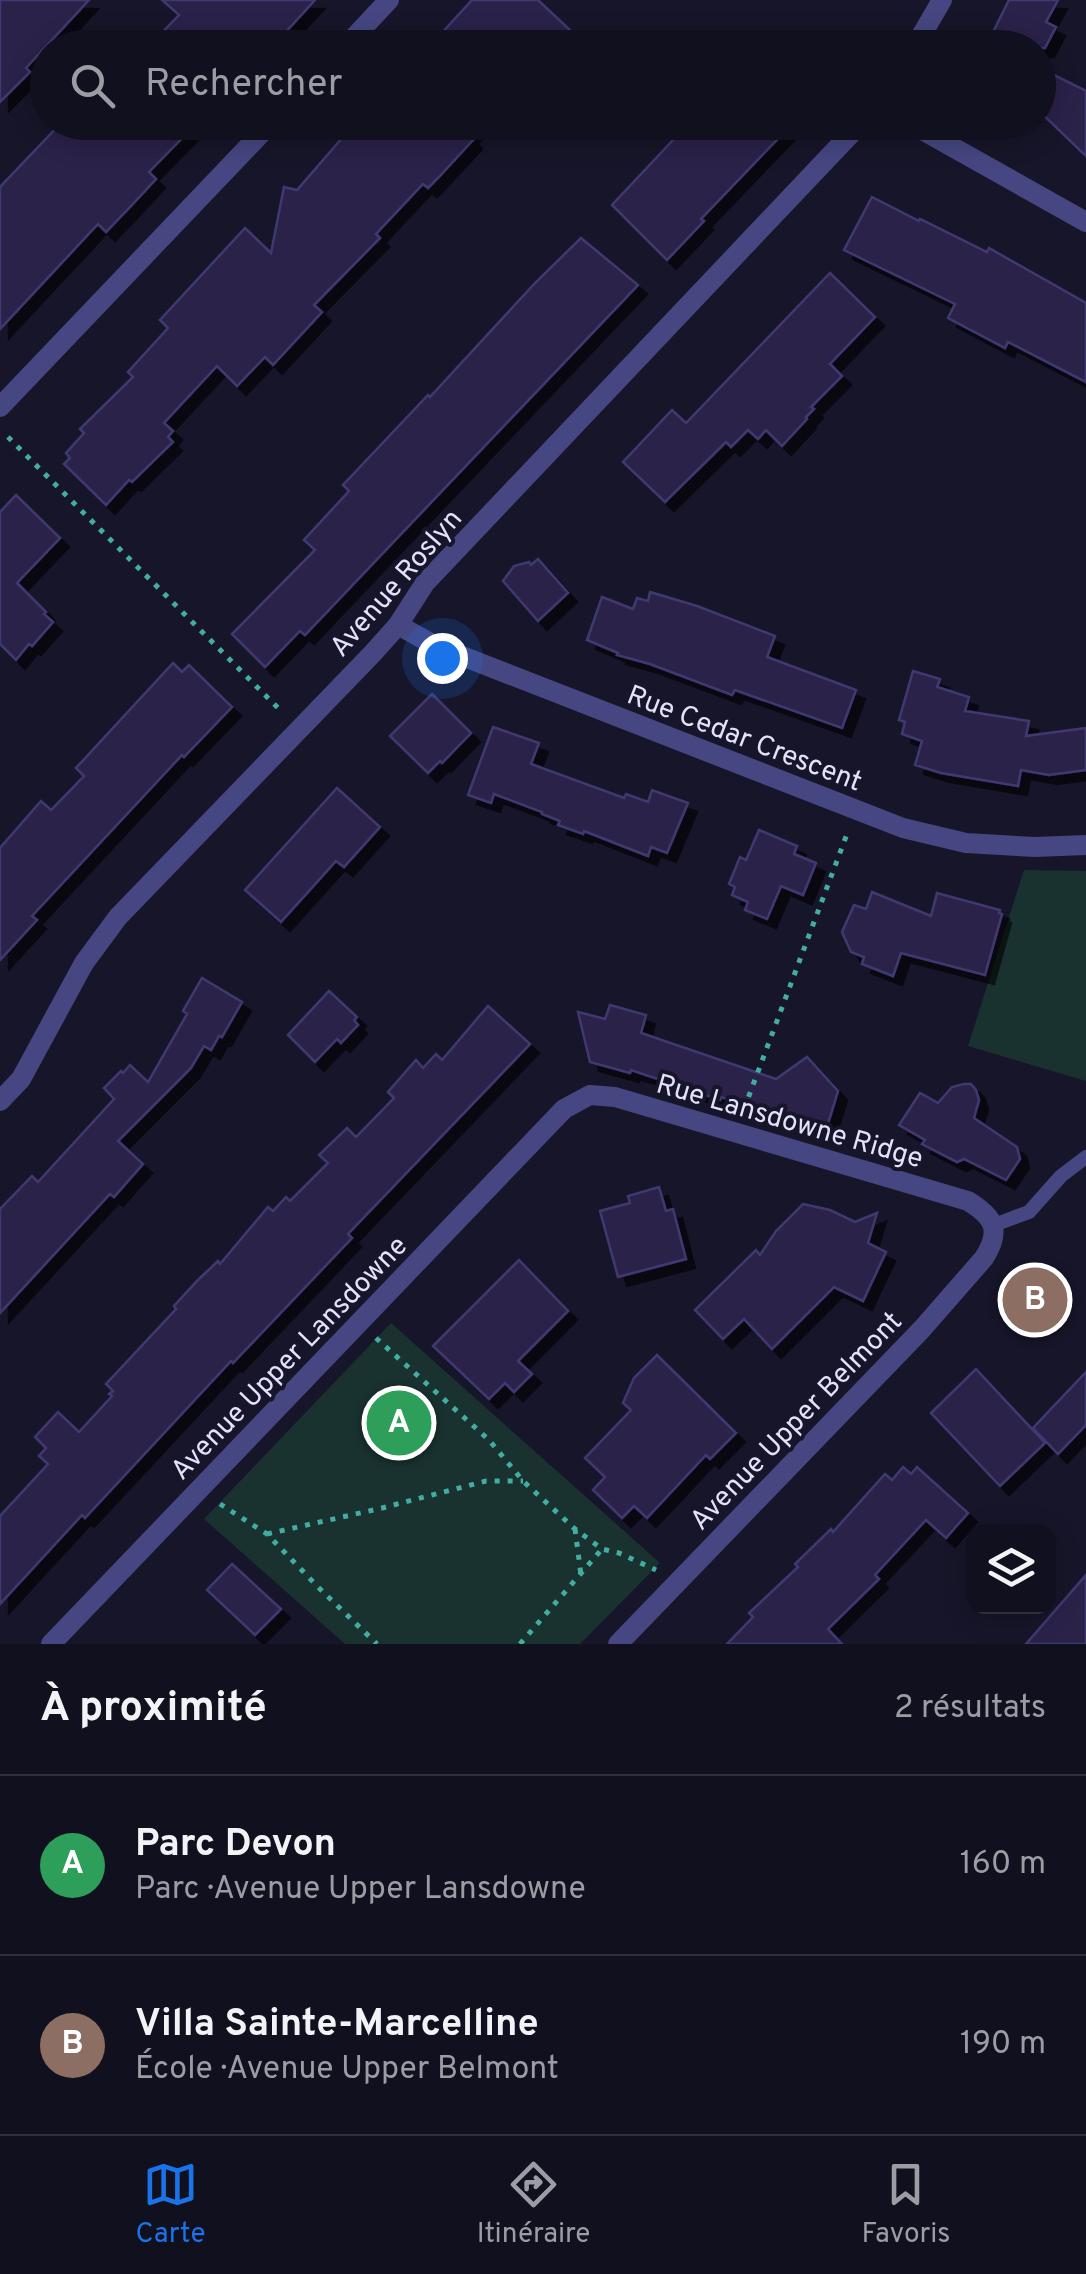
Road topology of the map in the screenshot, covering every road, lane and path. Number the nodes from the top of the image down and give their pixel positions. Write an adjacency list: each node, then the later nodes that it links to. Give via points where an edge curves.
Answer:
1 (390, 0): 3 (street)
2 (942, 0): 4 (street)
3 (361, 30)
4 (924, 30)
5 (255, 140): 9 (street)
6 (845, 140): 11 (street, Avenue Roslyn, via 425,583)
7 (940, 140): 8 (street)
8 (1086, 222)
9 (0, 407)
10 (8, 436): 12 (path)
11 (398, 626): 14 (street, Rue Cedar Crescent, via 903,828 966,843); 15 (street, Avenue Roslyn, via 118,917 84,963 21,1079)
12 (282, 712)
13 (850, 828): 17 (path)
14 (1086, 845)
15 (0, 1101)
16 (564, 1109): 19 (street, Rue Lansdowne Ridge, via 590,1095 615,1097 968,1201); 28 (street, Avenue Upper Lansdowne)
17 (742, 1112)
18 (1086, 1157): 19 (lane, via 1029,1212)
19 (994, 1225): 31 (street, Avenue Upper Belmont, via 984,1258 926,1325)
20 (374, 1336): 21 (path, via 489,1440)
21 (523, 1481): 23 (path); 24 (path, via 486,1481)
22 (215, 1501): 24 (path)
23 (574, 1529): 25 (path); 27 (path)
24 (267, 1534): 29 (path)
25 (602, 1550): 26 (path); 27 (path)
26 (658, 1571)
27 (580, 1574): 30 (path)
28 (51, 1644)
29 (378, 1644)
30 (520, 1644)
31 (618, 1644)

